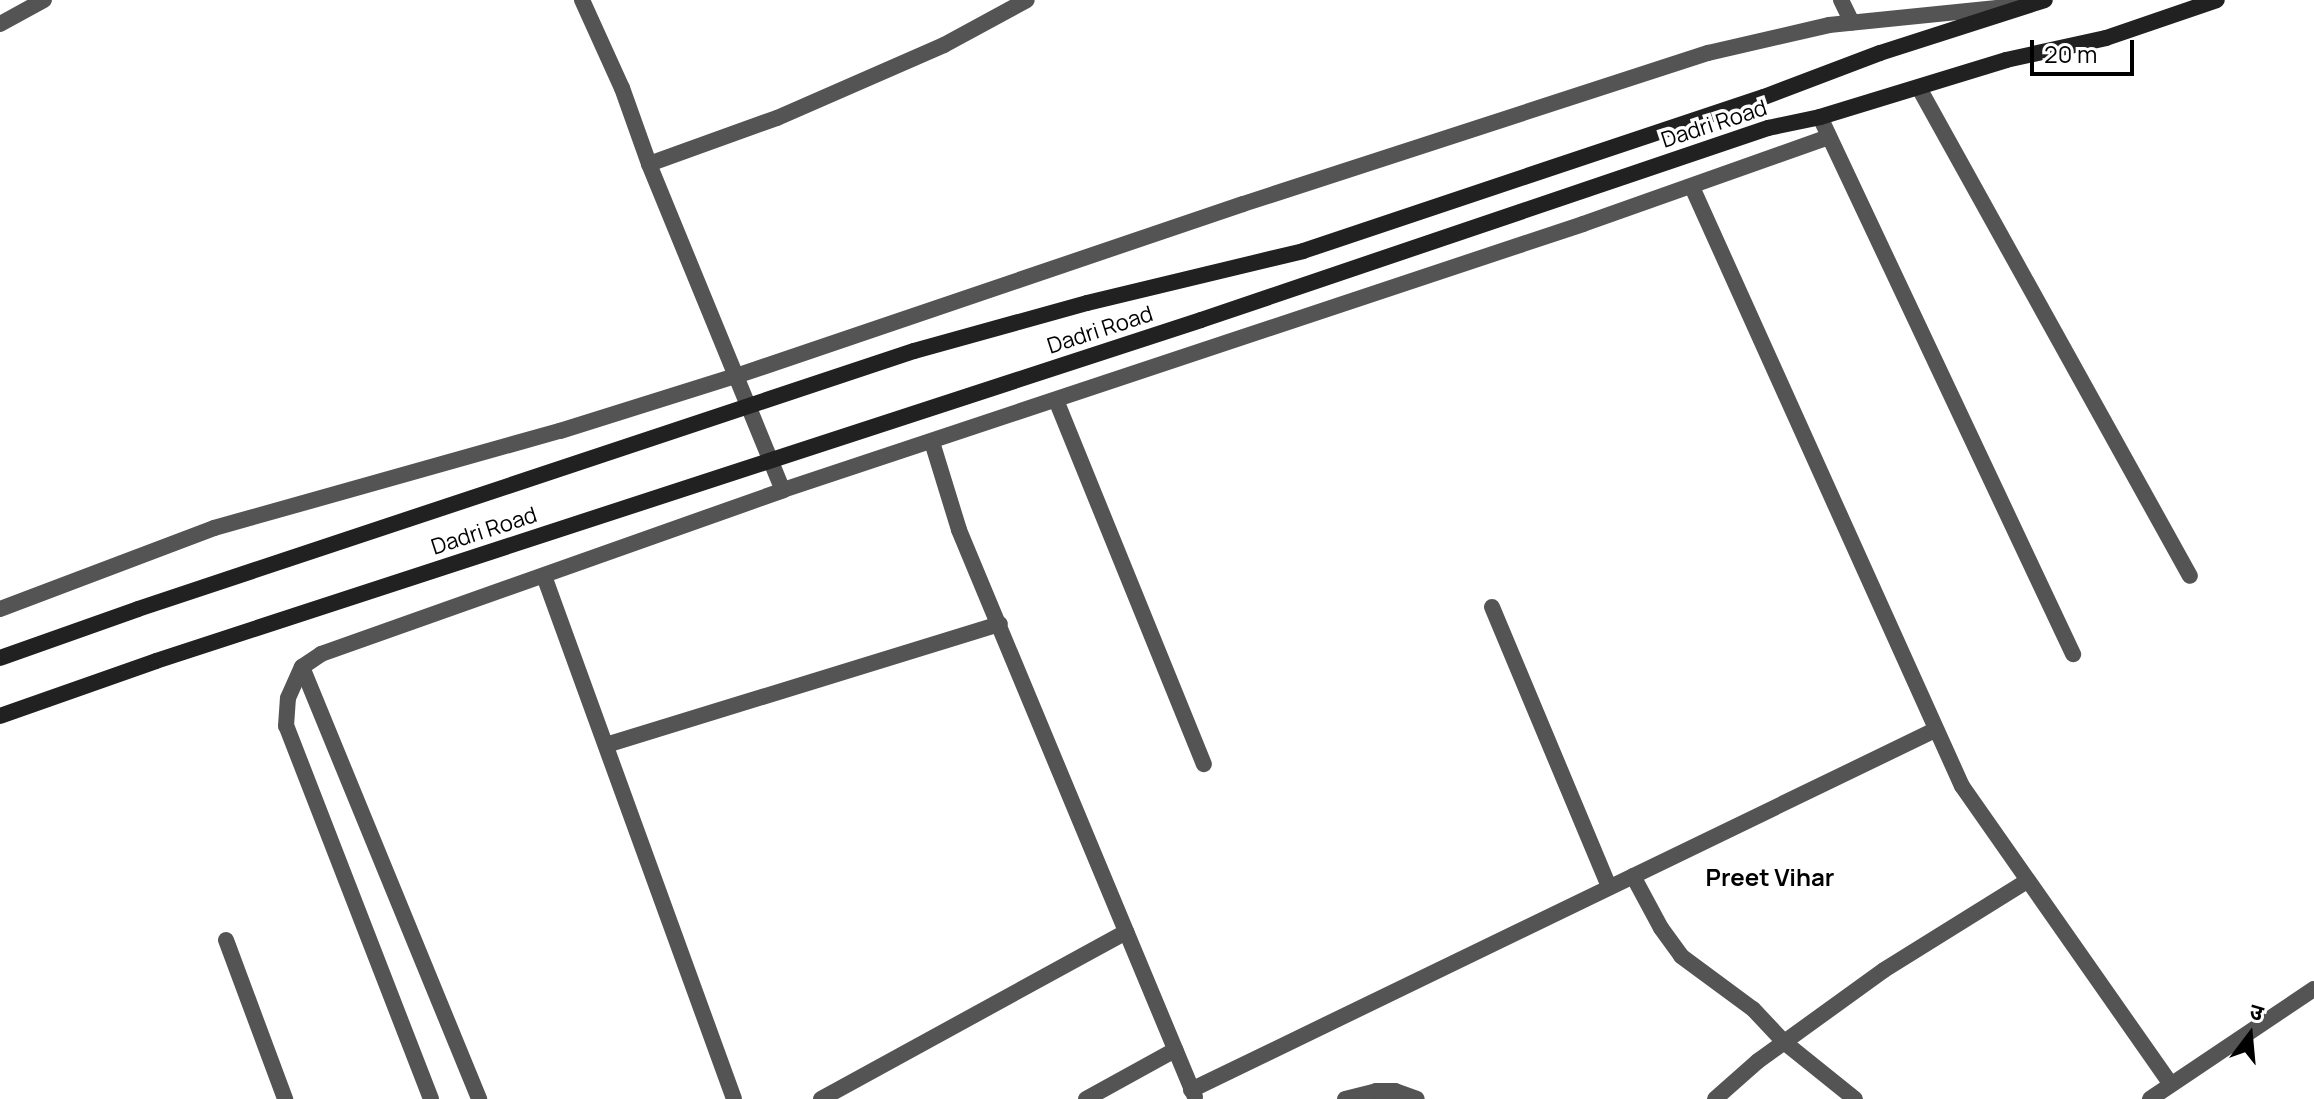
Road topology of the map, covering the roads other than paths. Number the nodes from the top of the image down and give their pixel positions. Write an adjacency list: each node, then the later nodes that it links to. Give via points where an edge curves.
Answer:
1 (44, 0): 9 (street)
2 (582, 0): 13 (street)
3 (1027, 0): 7 (street)
4 (1841, 0): 8 (street)
5 (2217, 0): 10 (street, Dadri Road, via 2106,38 2006,60)
6 (2039, 2): 8 (street); 25 (street, Dadri Road, bridge, via 1303,251 914,351)
7 (1010, 5): 13 (street, via 944,45 777,118)
8 (1852, 23): 15 (street, via 1708,53)
9 (0, 24)
10 (1919, 88): 11 (street, Dadri Road); 20 (street)
11 (1820, 117): 12 (street); 27 (street, Dadri Road, bridge, via 1768,128)
12 (1829, 137): 14 (street); 24 (street)
13 (649, 164): 15 (street)
14 (1692, 187): 16 (street); 28 (street)
15 (736, 376): 18 (street); 22 (street, via 214,528)
16 (1056, 400): 17 (street); 30 (street)
17 (932, 442): 18 (street); 23 (street, via 959,530)
18 (783, 490): 19 (street)
19 (544, 576): 26 (street, via 321,654); 29 (street)
20 (2190, 576)
21 (1492, 607): 33 (street)
22 (0, 609)
23 (1000, 624): 29 (street); 34 (street)
24 (2073, 654)
25 (0, 658)
26 (302, 667): 42 (street, via 288,698 286,726); 43 (street)
27 (0, 716)
28 (1935, 730): 31 (street); 32 (street, via 1962,786)
29 (606, 745): 44 (street)
30 (1204, 764)
31 (1633, 876): 33 (street); 37 (street, via 1681,956 1753,1009)
32 (2027, 881): 37 (street, via 1884,970); 39 (street)
33 (1609, 887): 40 (street)
34 (1126, 932): 38 (street); 45 (street)
35 (226, 940): 41 (street)
36 (2314, 989): 39 (street)
37 (1784, 1042): 49 (street); 50 (street)
38 (1175, 1050): 40 (street); 46 (street)
39 (2171, 1084): 51 (street)
40 (1193, 1094)
41 (285, 1099)
42 (431, 1099)
43 (479, 1099)
44 (734, 1099)
45 (821, 1099)
46 (1086, 1099)
47 (1345, 1099): 48 (street, via 1376,1091)
48 (1417, 1099)
49 (1715, 1099)
50 (1855, 1099)
51 (2150, 1099)

